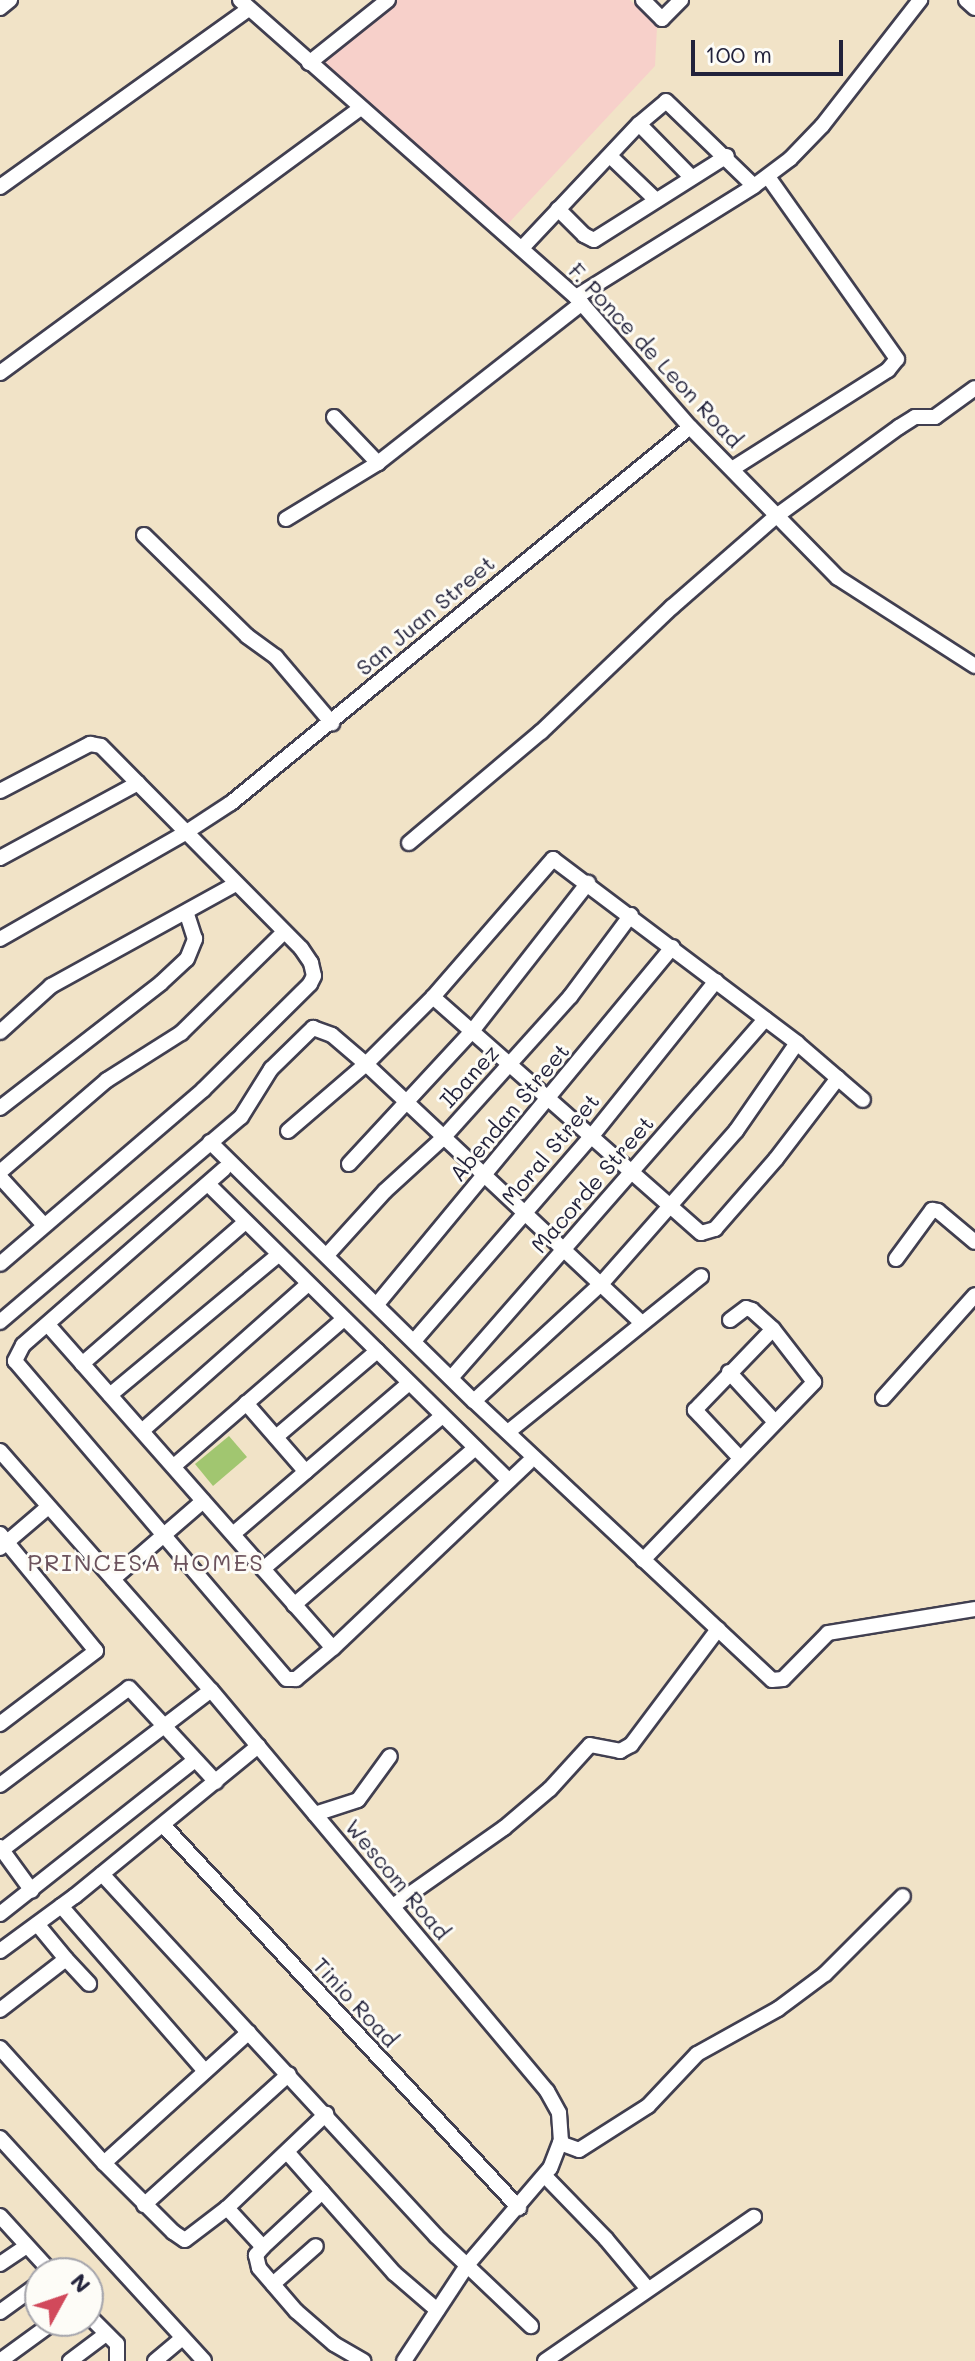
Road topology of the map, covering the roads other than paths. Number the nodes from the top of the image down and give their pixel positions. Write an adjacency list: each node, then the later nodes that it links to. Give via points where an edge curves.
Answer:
1 (10, 0): 8 (street)
2 (388, 0): 10 (street)
3 (643, 0): 4 (street, via 662,19)
4 (681, 0)
5 (920, 0): 16 (street, via 822,126)
6 (966, 0): 9 (street)
7 (244, 4): 10 (street, F. Ponce de Leon Road); 18 (street)
8 (0, 8)
9 (975, 8)
10 (309, 63): 11 (street, F. Ponce de Leon Road)
11 (360, 109): 21 (street, F. Ponce de Leon Road); 23 (street)
12 (639, 124): 13 (street); 14 (street, via 669,101); 15 (street)
13 (610, 156): 19 (street); 20 (street)
14 (727, 156): 15 (street); 17 (street)
15 (691, 177): 19 (street)
16 (768, 177): 17 (street); 28 (street, via 897,359 888,370)
17 (754, 186): 22 (street)
18 (0, 187)
19 (656, 200): 20 (street, via 594,240)
20 (558, 209): 21 (street)
21 (522, 248): 22 (street, F. Ponce de Leon Road)
22 (579, 300): 26 (street, F. Ponce de Leon Road); 27 (street)
23 (0, 373)
24 (975, 388): 29 (street, via 935,417 915,417 899,427)
25 (334, 417): 27 (street)
26 (690, 427): 28 (street, F. Ponce de Leon Road); 33 (street, San Juan Street)
27 (378, 463): 30 (street)
28 (732, 469): 29 (street, F. Ponce de Leon Road)
29 (775, 517): 32 (street, F. Ponce de Leon Road, via 853,590); 37 (street, via 541,732)
30 (286, 519)
31 (144, 535): 33 (street, via 247,636 276,657)
32 (975, 666)
33 (332, 723): 36 (street, San Juan Street)
34 (138, 783): 35 (street, via 101,746 90,744); 36 (street); 38 (street)
35 (0, 791)
36 (185, 833): 40 (street); 44 (street, San Juan Street)
37 (409, 843)
38 (0, 858)
39 (588, 883): 42 (street); 47 (street, via 558,859 549,860); 49 (street)
40 (236, 884): 41 (street); 43 (street)
41 (186, 912): 50 (street, via 51,986); 58 (street, via 195,939 187,959)
42 (631, 915): 45 (street); 53 (street, Ibanez, via 570,997)
43 (284, 932): 66 (street, via 181,1033 107,1080); 72 (street, via 311,963 310,984 203,1090)
44 (0, 939)
45 (672, 947): 46 (street); 55 (street, Abendan Street)
46 (716, 981): 48 (street); 60 (street, Moral Street)
47 (433, 997): 49 (street); 52 (street)
48 (765, 1019): 51 (street); 65 (street, Macorde Street)
49 (473, 1030): 53 (street); 57 (street)
50 (0, 1032)
51 (797, 1043): 54 (street); 69 (street, via 736,1131)
52 (366, 1064): 57 (street); 59 (street); 62 (street, via 320,1028 306,1031 271,1069 241,1117)
53 (509, 1064): 55 (street); 61 (street, Ibanez)
54 (838, 1078): 56 (street); 69 (street, via 712,1231 701,1233)
55 (549, 1098): 60 (street); 67 (street, Abendan Street)
56 (863, 1100)
57 (405, 1103): 61 (street); 63 (street)
58 (0, 1108)
59 (288, 1131)
60 (591, 1137): 65 (street); 70 (street, Moral Street)
61 (442, 1139): 67 (street); 76 (street, Ibanez, via 396,1179)
62 (210, 1142): 76 (street); 86 (street)
63 (349, 1164)
64 (224, 1169): 68 (street)
65 (631, 1172): 69 (street); 74 (street, Macorde Street)
66 (0, 1174): 72 (street)
67 (484, 1176): 70 (street); 83 (street, Abendan Street)
68 (208, 1184): 71 (street); 88 (street)
69 (669, 1205): 80 (street)
70 (526, 1211): 74 (street); 90 (street, Moral Street)
71 (244, 1223): 75 (street); 92 (street)
72 (43, 1224): 78 (street)
73 (975, 1242): 77 (street, via 936,1210 928,1212)
74 (565, 1249): 80 (street); 94 (street, Macorde Street)
75 (278, 1255): 81 (street); 96 (street)
76 (327, 1255): 83 (street)
77 (896, 1259)
78 (0, 1264)
79 (701, 1276): 87 (street)
80 (602, 1283): 87 (street); 98 (street)
81 (308, 1284): 84 (street); 102 (street)
82 (975, 1295): 97 (street)
83 (378, 1303): 90 (street)
84 (344, 1319): 91 (street); 99 (street)
85 (730, 1320): 89 (street, via 749,1309)
86 (0, 1322)
87 (642, 1323): 103 (street)
88 (49, 1326): 92 (street); 115 (street, via 23,1345 15,1363)
89 (773, 1329): 93 (street); 101 (street, via 814,1382)
90 (414, 1341): 94 (street)
91 (377, 1351): 95 (street); 104 (street)
92 (82, 1364): 96 (street)
93 (729, 1372): 101 (street); 107 (street, via 695,1410)
94 (451, 1378): 98 (street)
95 (409, 1383): 100 (street); 110 (street)
96 (110, 1395): 102 (street)
97 (883, 1398)
98 (474, 1401): 103 (street)
99 (246, 1403): 104 (street); 109 (street)
100 (442, 1416): 105 (street); 118 (street)
101 (775, 1422): 107 (street)
102 (143, 1430): 109 (street)
103 (508, 1432): 117 (street)
104 (276, 1437): 110 (street)
105 (475, 1448): 111 (street); 120 (street)
106 (0, 1451): 113 (street, Wescom Road)
107 (740, 1458): 117 (street)
108 (528, 1463): 111 (street)
109 (174, 1466): 112 (street)
110 (306, 1472): 114 (street)
111 (508, 1480): 123 (street)
112 (203, 1501): 114 (street); 115 (street)
113 (48, 1507): 116 (street); 119 (street, Wescom Road)
114 (233, 1534): 118 (street)
115 (162, 1535): 119 (street); 123 (street, via 287,1679 296,1679)
116 (2, 1542): 125 (street, via 96,1651)
117 (643, 1560): 122 (street)
118 (263, 1569): 120 (street)
119 (113, 1579): 124 (street, Wescom Road)
120 (294, 1605): 123 (street)
121 (975, 1609): 122 (street, via 828,1633 783,1679 772,1680)
122 (718, 1629): 139 (street, via 631,1745 620,1751 590,1745 504,1828)
123 (333, 1648)
124 (211, 1690): 126 (street); 127 (street, Wescom Road)
125 (0, 1724)
126 (162, 1725): 129 (street); 131 (street, via 129,1688); 134 (street)
127 (258, 1746): 130 (street); 132 (street, Wescom Road)
128 (390, 1756): 132 (street, via 358,1800)
129 (195, 1760): 130 (street); 136 (street)
130 (216, 1782): 133 (street)
131 (0, 1785)
132 (315, 1814): 139 (street, Wescom Road)
133 (163, 1825): 135 (street); 159 (street, Tinio Road)
134 (1, 1848): 136 (street)
135 (102, 1874): 138 (street); 146 (street)
136 (32, 1891): 140 (street)
137 (903, 1896): 152 (street, via 825,1974 778,2009 697,2054 648,2106 579,2150)
138 (61, 1906): 141 (street); 148 (street)
139 (393, 1906): 152 (street, Wescom Road, via 547,2091 559,2113)
140 (0, 1914)
141 (37, 1924): 142 (street); 143 (street)
142 (0, 1951)
143 (66, 1959): 144 (street); 145 (street)
144 (89, 1984)
145 (0, 2010)
146 (249, 2032): 148 (street); 149 (street)
147 (0, 2048): 154 (street)
148 (205, 2071): 154 (street)
149 (289, 2074): 150 (street); 157 (street)
150 (326, 2114): 153 (street); 167 (street)
151 (0, 2138): 176 (street)
152 (560, 2143): 155 (street)
153 (287, 2152): 156 (street); 158 (street)
154 (104, 2163): 157 (street)
155 (545, 2176): 159 (street); 169 (street)
156 (322, 2192): 164 (street); 171 (street, via 394,2273)
157 (144, 2205): 158 (street, via 185,2240)
158 (227, 2208): 164 (street)
159 (519, 2208): 167 (street)
160 (0, 2216): 162 (street)
161 (754, 2217): 169 (street)
162 (27, 2246): 165 (street); 166 (street)
163 (316, 2246): 168 (street)
164 (263, 2247): 168 (street, via 257,2263)
165 (37, 2257)
166 (0, 2264)
167 (468, 2264): 171 (street); 173 (street)
168 (273, 2284): 183 (street, via 314,2328)
169 (647, 2288): 186 (street)
170 (24, 2295): 172 (street)
171 (437, 2310): 177 (street)
172 (0, 2312)
173 (531, 2326)
174 (106, 2334): 179 (street); 180 (street, via 117,2344)
175 (33, 2337): 178 (street)
176 (182, 2338): 181 (street); 182 (street)
177 (416, 2344): 184 (street); 185 (street)
178 (0, 2361)
179 (70, 2361)
180 (117, 2361)
181 (155, 2361)
182 (204, 2361)
183 (363, 2361)
184 (404, 2361)
185 (423, 2361)
186 (545, 2361)

